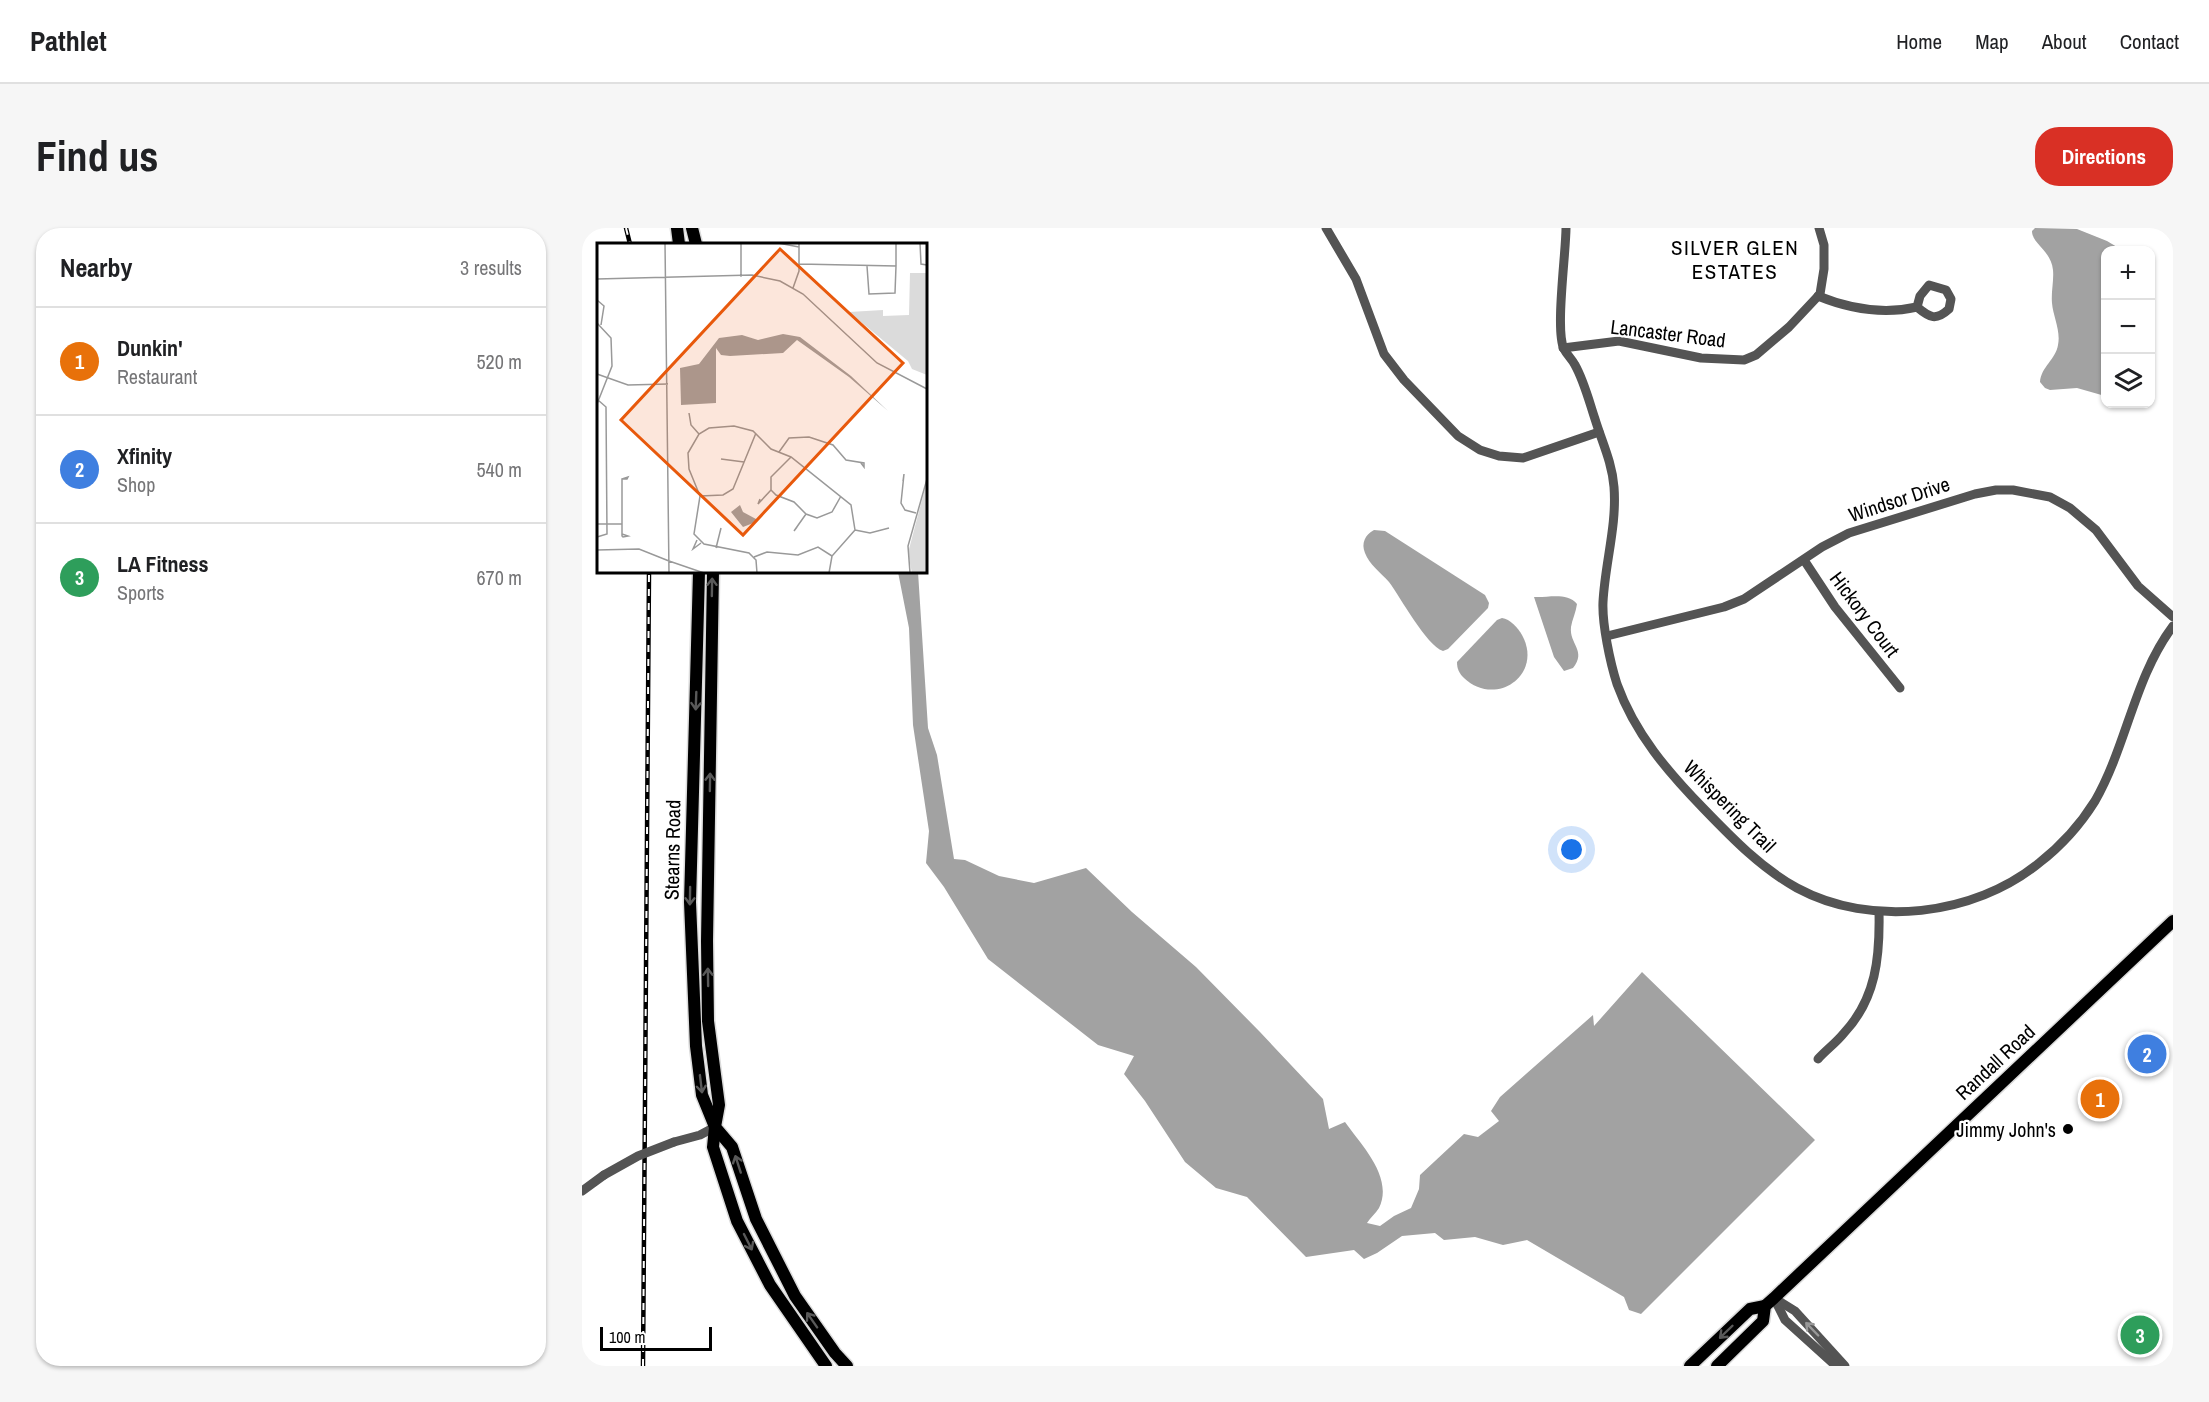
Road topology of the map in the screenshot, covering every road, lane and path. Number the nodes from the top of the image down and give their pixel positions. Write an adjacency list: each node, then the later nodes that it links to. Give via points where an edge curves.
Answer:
1 (677, 228): 6 (main road)
2 (692, 228): 7 (main road)
3 (1326, 228): 11 (street, via 1356,279 1384,354 1458,436 1480,450 1523,458)
4 (1566, 228): 10 (street, Whispering Trail, via 1561,298)
5 (1819, 228): 8 (street, via 1824,269)
6 (679, 243)
7 (696, 243)
8 (1818, 296): 9 (street, via 1863,310); 10 (street, Lancaster Road, via 1765,348 1744,360 1701,358 1619,341)
9 (1917, 307)
10 (1563, 348): 11 (street, Whispering Trail, via 1575,363)
11 (1599, 432): 17 (street, Whispering Trail, via 1609,457 1614,497 1603,604)
12 (1804, 560): 15 (street, Windsor Drive, via 1849,533 1898,517 1974,494 1996,490 2028,492 2050,497 2083,518 2138,586); 17 (street, Windsor Drive, via 1744,599 1724,607); 18 (street, Hickory Court, via 1835,607)
13 (699, 573): 22 (main road, Stearns Road, one-way to 22, via 690,902 696,1046 702,1095)
14 (713, 573): 22 (main road, Stearns Road, one-way to 14, via 719,1105 708,1021 707,952)
15 (2173, 617)
16 (2173, 626): 19 (street, Whispering Trail, via 2145,674 2095,801 2060,845 2020,877 1962,902)
17 (1607, 636): 19 (street, Whispering Trail, via 1617,683 1645,740 1673,777 1722,828 1764,866 1800,889 1846,906)
18 (1900, 688)
19 (1879, 912): 21 (street, via 1878,962 1868,996 1853,1022)
20 (2173, 921): 24 (main road, Randall Road)
21 (1818, 1059)
22 (715, 1127): 23 (street, bridge, via 638,1156); 25 (main road, Stearns Road, one-way to 25, via 713,1147 737,1221 770,1285); 26 (main road, Stearns Road, one-way to 22, via 795,1296 756,1220 732,1147)
23 (582, 1191)
24 (1769, 1302): 27 (main road, Randall Road, one-way to 27, via 1750,1309); 28 (main road, Randall Road, via 1763,1321); 29 (street); 30 (street, one-way to 24, via 1795,1311)
25 (826, 1366)
26 (847, 1366)
27 (1690, 1366)
28 (1717, 1366)
29 (1836, 1366)
30 (1845, 1366)

